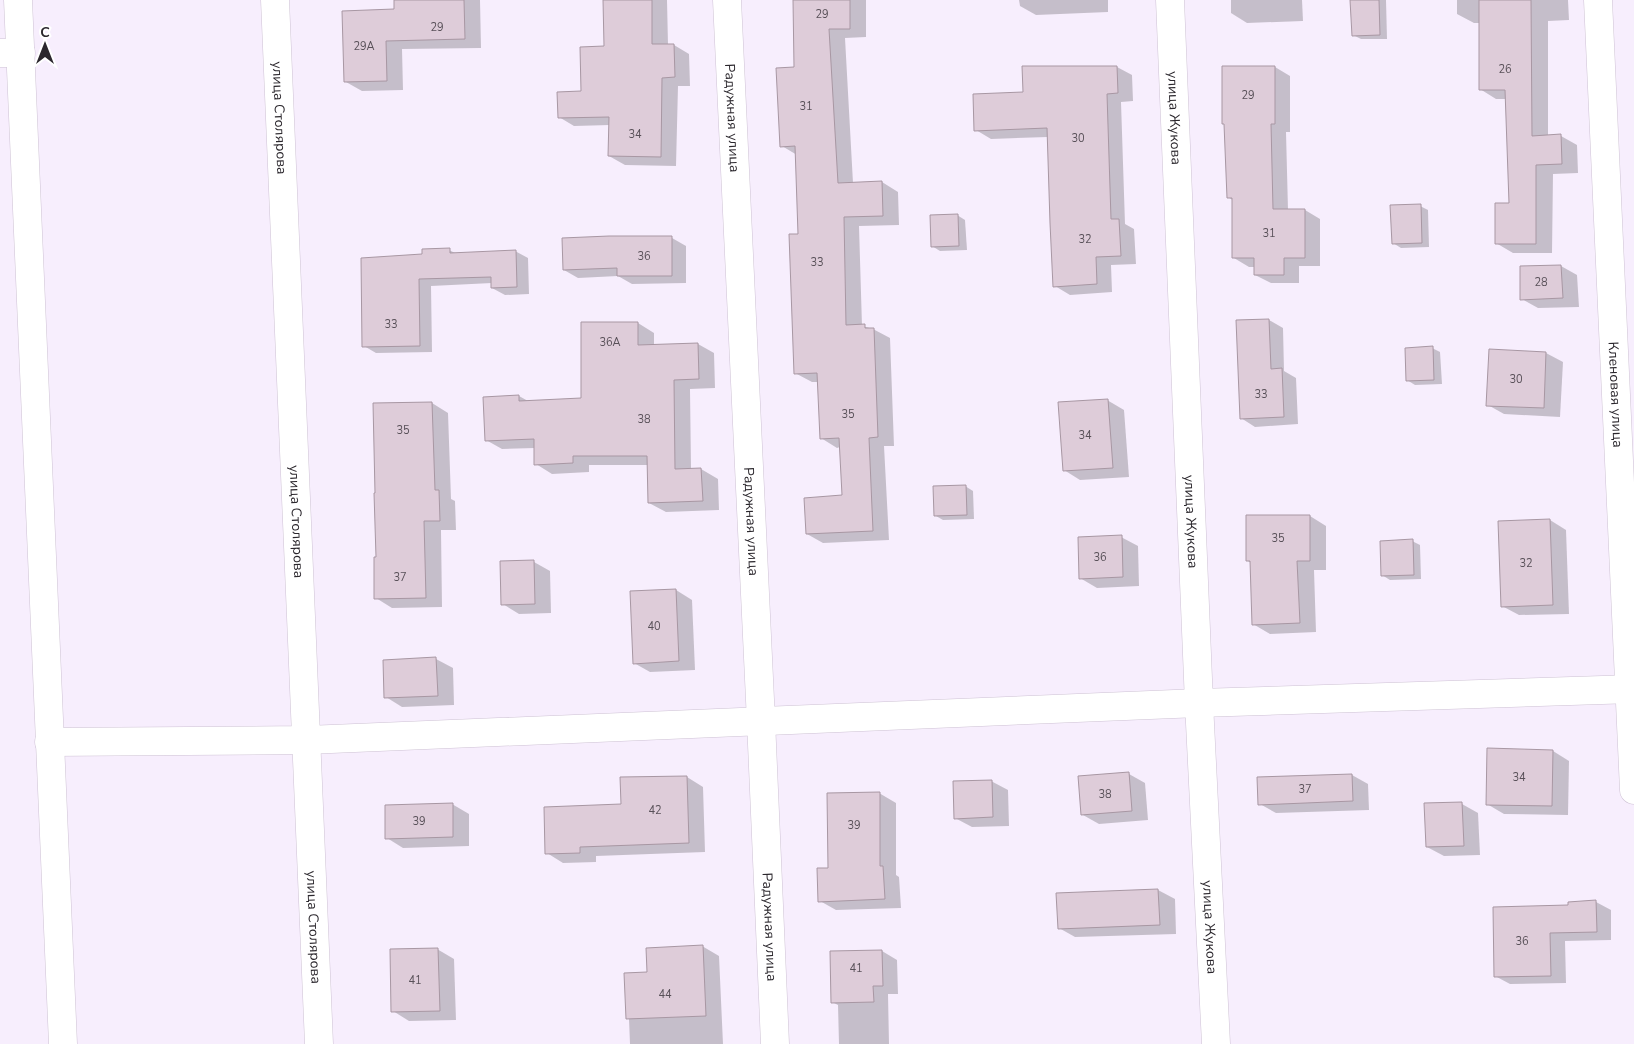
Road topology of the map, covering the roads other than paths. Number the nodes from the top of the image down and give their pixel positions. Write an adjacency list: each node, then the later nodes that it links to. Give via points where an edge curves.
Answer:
1 (18, 0): 6 (street)
2 (275, 0): 10 (street, улица Столярова)
3 (727, 0): 9 (street, Радужная улица)
4 (1170, 0): 8 (street, улица Жукова)
5 (1598, 0): 7 (street, Кленовая улица)
6 (10, 53): 11 (street)
7 (1632, 689): 8 (street); 12 (street, Кленовая улица)
8 (1199, 703): 9 (street); 16 (street, улица Жукова)
9 (762, 721): 10 (street); 15 (street, Радужная улица)
10 (307, 740): 11 (street); 14 (street, улица Столярова)
11 (49, 742): 13 (street)
12 (1634, 790)
13 (63, 1044)
14 (319, 1044)
15 (775, 1044)
16 (1216, 1044)

